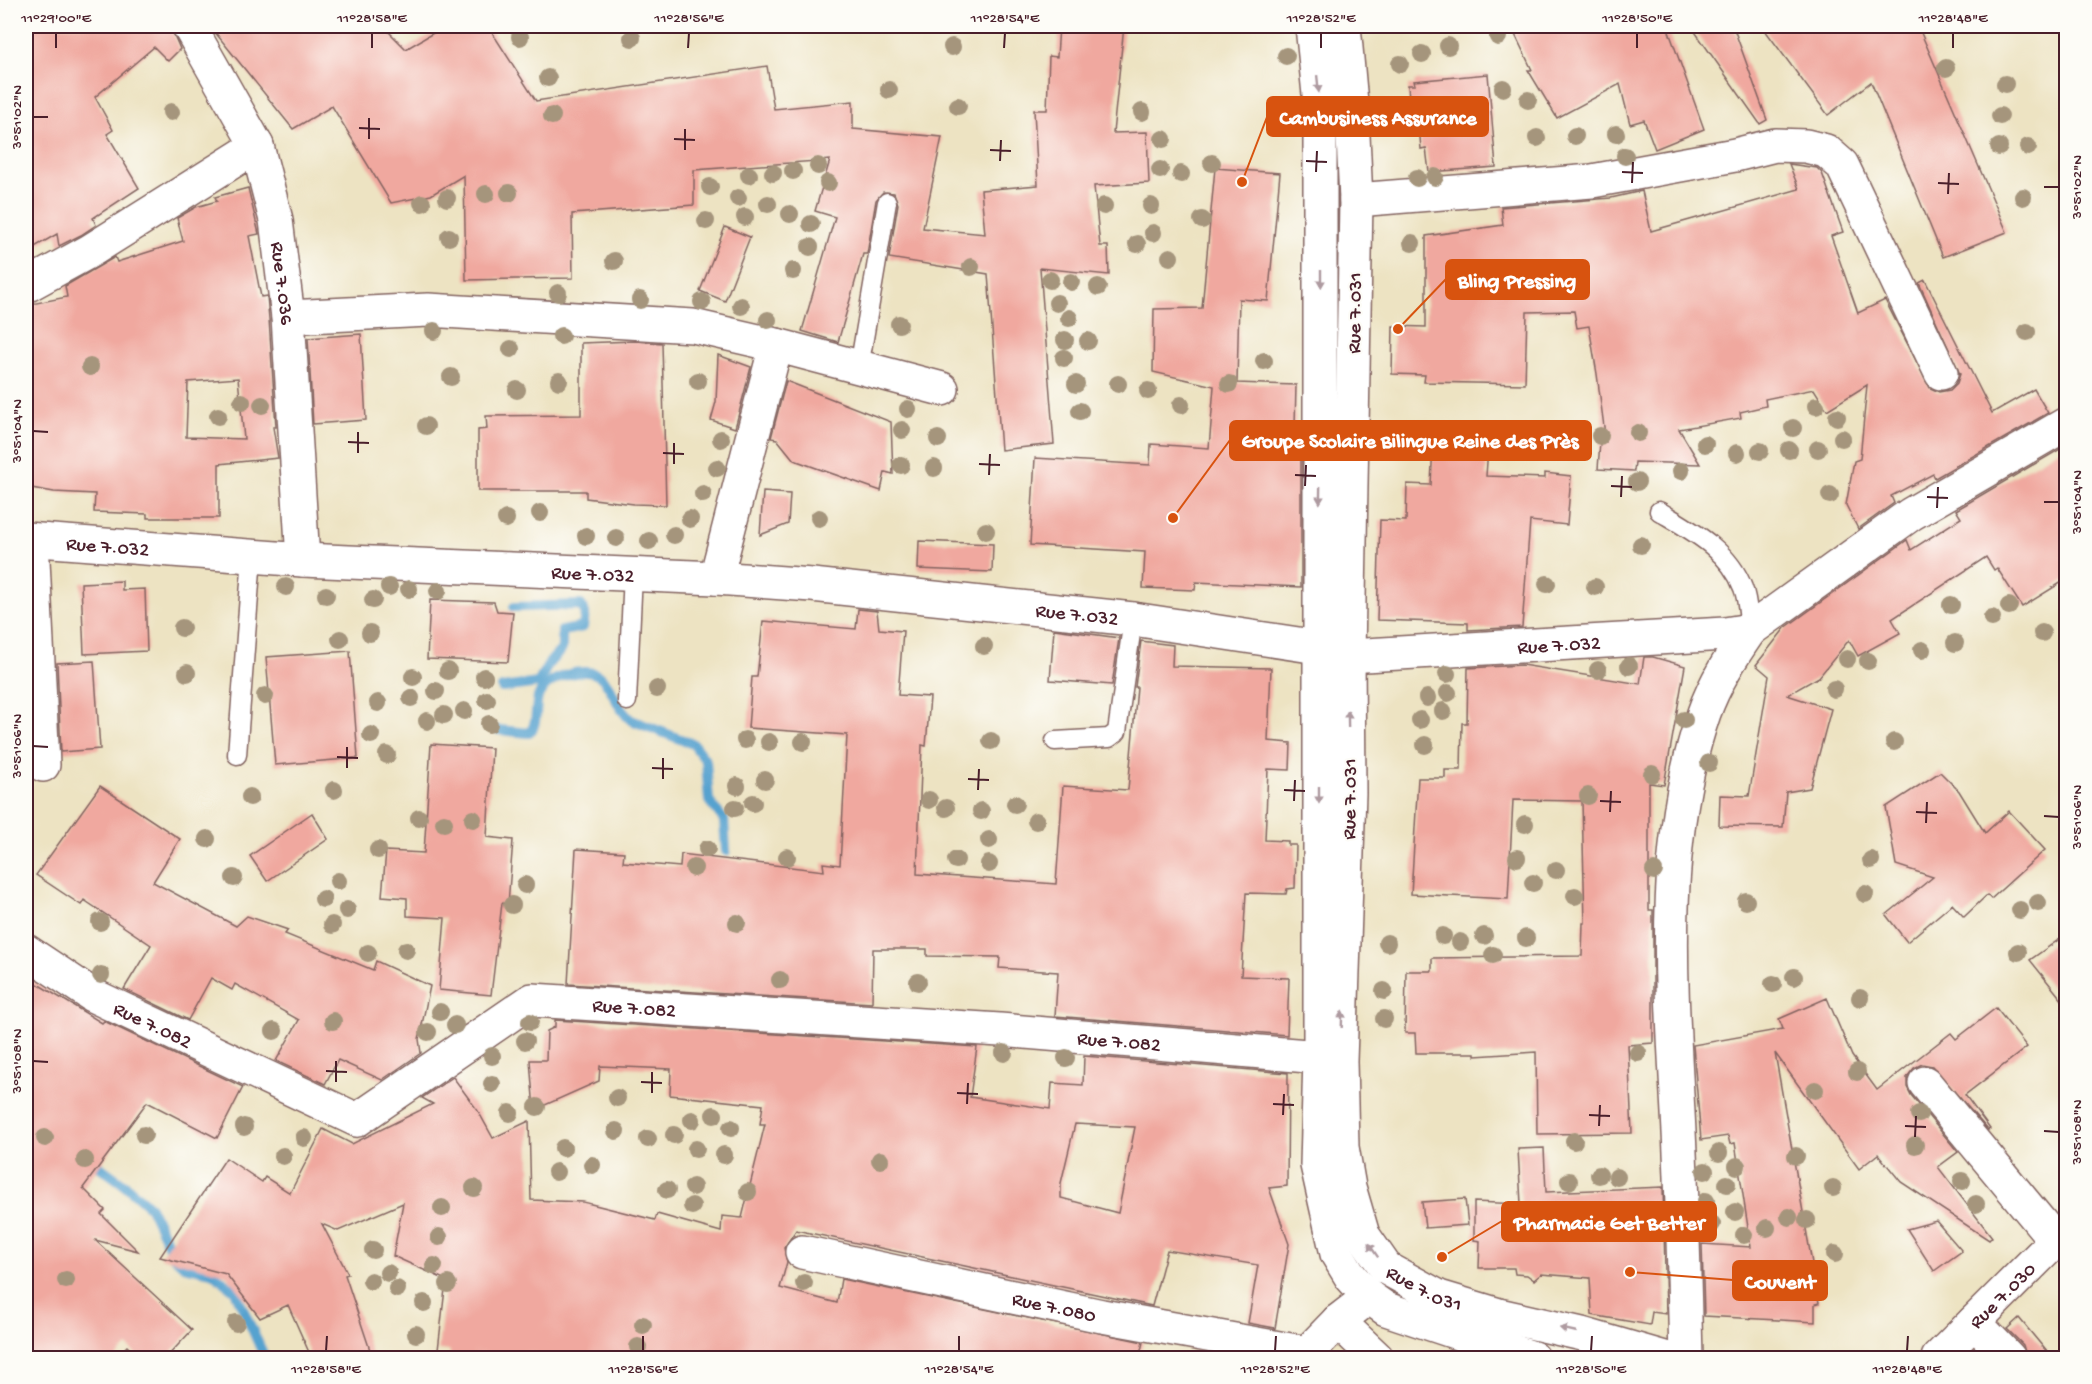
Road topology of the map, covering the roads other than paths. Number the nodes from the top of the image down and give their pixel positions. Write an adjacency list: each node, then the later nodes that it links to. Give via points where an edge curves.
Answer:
1 (189, 26): 4 (street, Rue 7.036)
2 (1312, 26): 22 (street, Rue 7.031, one-way to 22, via 1320,116)
3 (1344, 26): 5 (street, Rue 7.031)
4 (257, 146): 7 (street, via 90,251); 8 (street, Rue 7.036, via 276,220)
5 (1356, 200): 11 (street, via 1592,181 1775,145 1826,150 1842,165); 22 (street, Rue 7.031)
6 (887, 202): 10 (lane)
7 (26, 286)
8 (288, 317): 9 (street, via 428,310 570,318 693,326); 17 (street, Rue 7.036)
9 (776, 345): 10 (street); 19 (street)
10 (859, 368): 12 (street)
11 (1941, 373)
12 (942, 389)
13 (2067, 424): 21 (street, Rue 7.032, via 1911,514)
14 (1659, 511): 21 (lane, via 1706,540 1728,561 1743,588)
15 (29, 539): 16 (street, Rue 7.032); 26 (street)
16 (252, 556): 17 (street, Rue 7.032); 25 (lane)
17 (303, 560): 18 (street, Rue 7.032)
18 (633, 574): 19 (street, Rue 7.032); 23 (lane)
19 (716, 578): 20 (street, Rue 7.032)
20 (1133, 619): 22 (street, Rue 7.032); 24 (lane, via 1117,732 1109,738)
21 (1750, 630): 22 (street, Rue 7.032); 39 (street, via 1724,669 1704,712 1687,777 1673,881 1671,1003)
22 (1333, 652): 28 (street, Rue 7.031, one-way to 28); 38 (street, Rue 7.031, one-way to 22, via 1439,1297 1386,1268 1363,1235 1348,1187 1342,1147 1340,1061 1349,794)
23 (627, 701)
24 (1055, 741)
25 (237, 755)
26 (43, 765)
27 (26, 951): 28 (street, Rue 7.082, via 92,995 357,1120 532,1000 1000,1030)
28 (1320, 1057): 32 (street, Rue 7.031, via 1317,1165 1336,1254)
29 (1925, 1083): 30 (street)
30 (2061, 1235): 34 (street, Rue 7.030)
31 (802, 1252): 35 (street, Rue 7.080)
32 (1369, 1297): 33 (street); 37 (street, Rue 7.031, via 1386,1309)
33 (1338, 1321): 35 (street); 36 (street)
34 (1974, 1322): 40 (street, Rue 7.030); 41 (street)
35 (1305, 1356)
36 (1377, 1359)
37 (1533, 1359)
38 (1665, 1359)
39 (1686, 1359)
40 (1938, 1359)
41 (2008, 1359)

